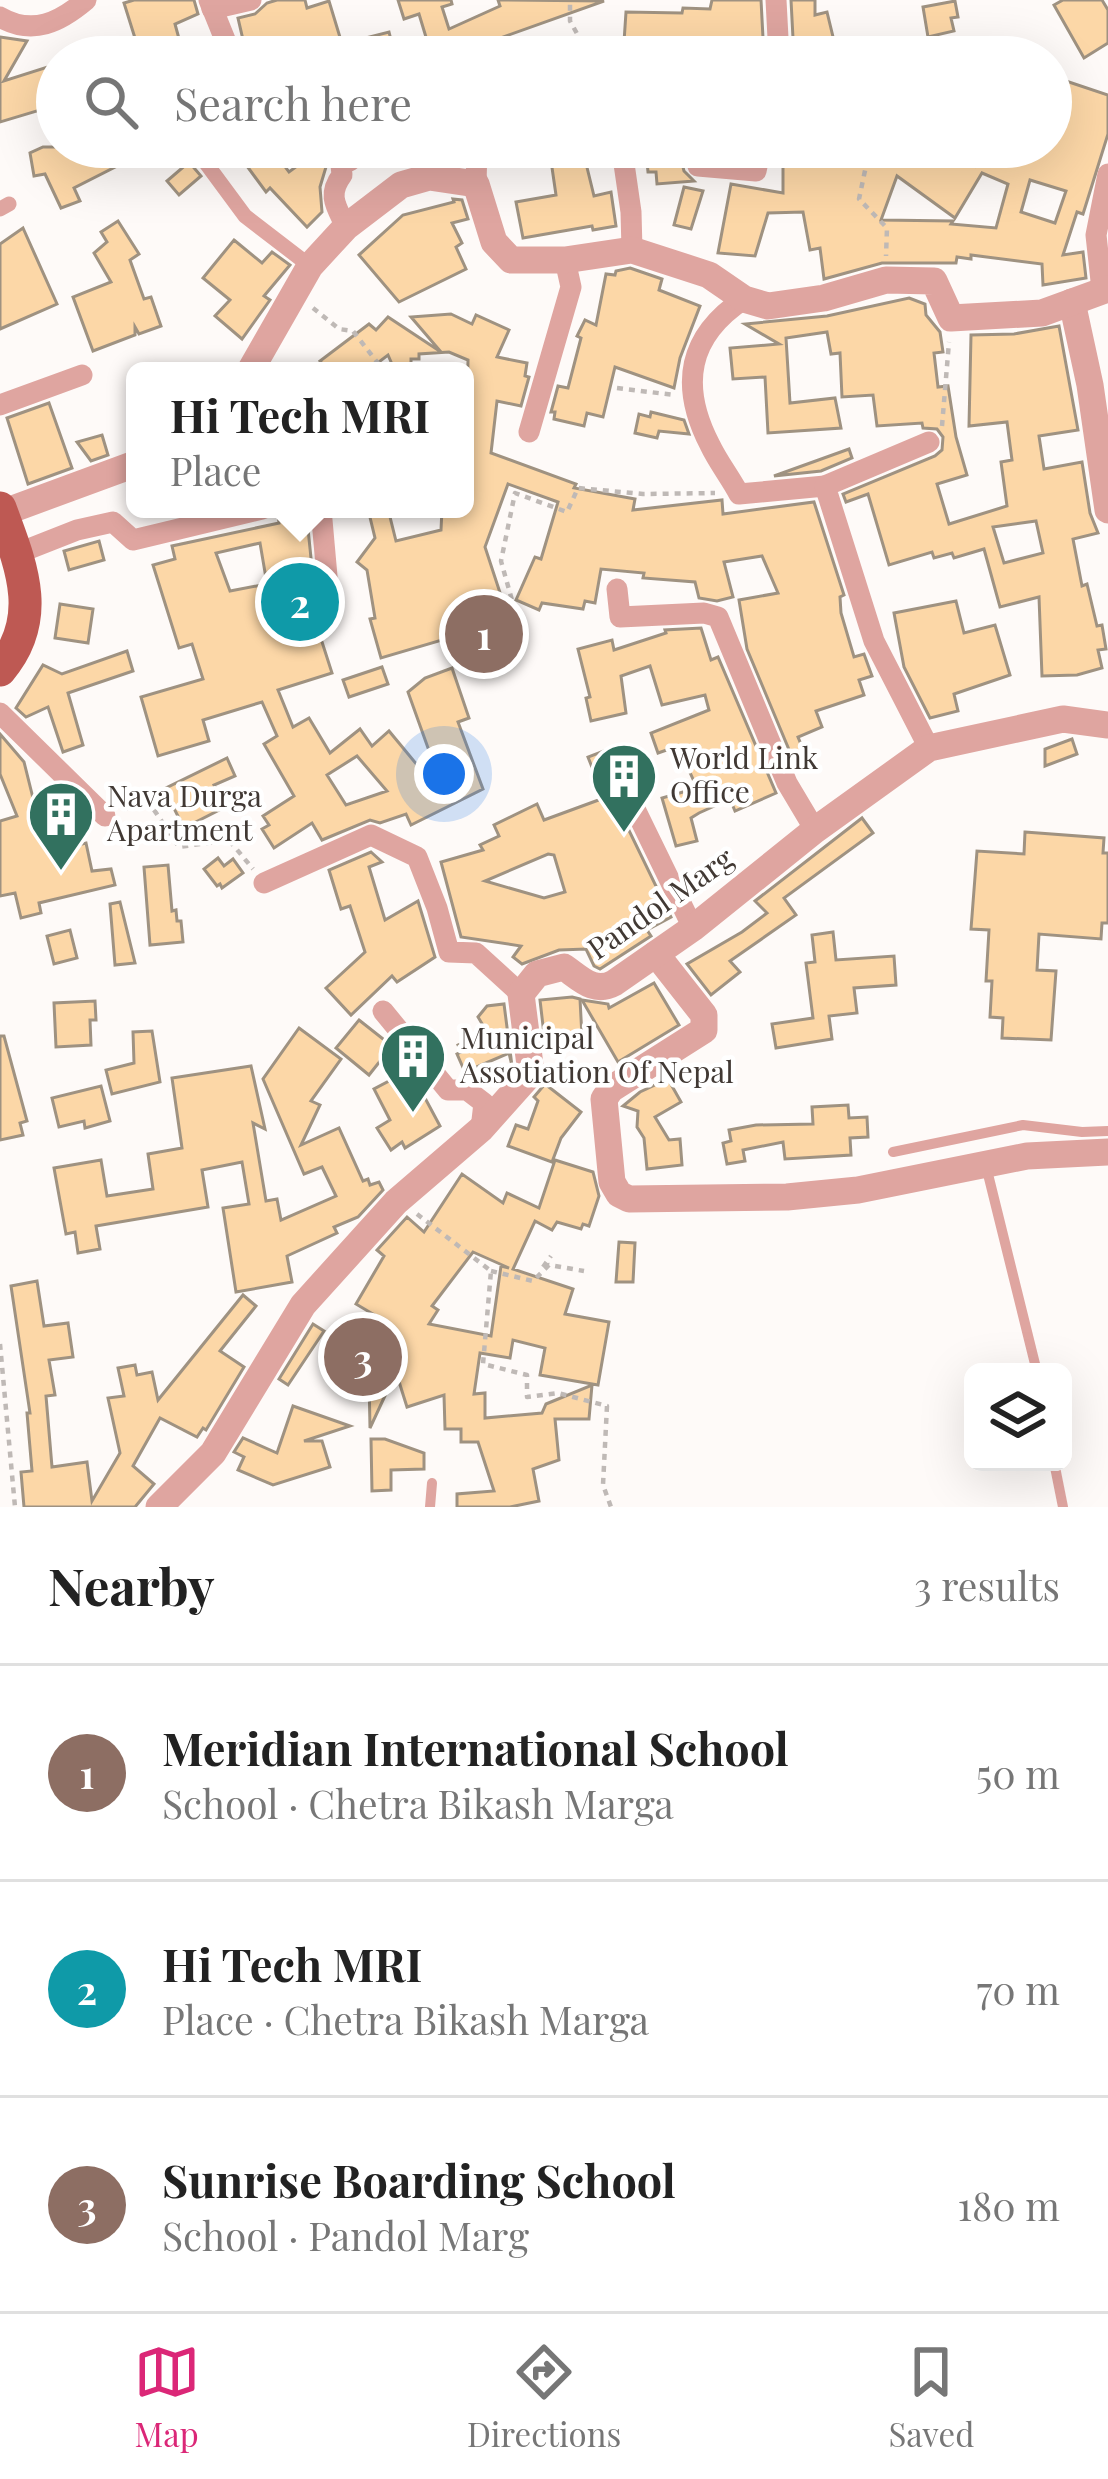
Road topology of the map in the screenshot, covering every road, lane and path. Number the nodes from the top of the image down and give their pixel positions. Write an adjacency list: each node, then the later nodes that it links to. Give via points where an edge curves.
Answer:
1 (86, 0): 6 (street, via 52,24)
2 (250, 0): 5 (street)
3 (570, 0): 8 (path)
4 (776, 0): 9 (street)
5 (211, 4): 7 (street)
6 (0, 17)
7 (226, 36)
8 (578, 36)
9 (778, 36)
10 (210, 168): 22 (street, via 245,216)
11 (341, 168): 19 (street, via 332,196)
12 (476, 168): 18 (street)
13 (625, 168): 20 (street)
14 (721, 168): 15 (street)
15 (757, 168)
16 (866, 168): 23 (path, via 859,200 886,228)
17 (1108, 174): 24 (street, via 1096,235)
18 (476, 184): 19 (street, via 429,177 401,185); 21 (street, via 502,254)
19 (346, 227): 22 (street)
20 (632, 250): 21 (street); 26 (street, via 709,275)
21 (565, 260): 35 (street, via 571,287)
22 (310, 266): 25 (street)
23 (886, 280): 26 (street, via 806,301); 28 (street, via 934,281)
24 (1105, 289): 27 (street)
25 (295, 293): 29 (street); 30 (path, via 353,332)
26 (744, 298): 33 (street, via 716,317 697,346)
27 (1072, 302): 28 (street, via 1042,313); 41 (street)
28 (951, 318): 36 (path, via 942,429)
29 (255, 362)
30 (376, 362)
31 (82, 375): 34 (street)
32 (617, 388): 33 (path)
33 (692, 398): 39 (street)
34 (0, 405)
35 (529, 432)
36 (929, 442): 38 (street)
37 (126, 467): 40 (street)
38 (825, 487): 39 (street); 51 (street, via 874,641)
39 (739, 494): 47 (path, via 578,488 567,512 515,494 501,561)
40 (1, 510): 44 (main road)
41 (1108, 510)
42 (225, 518): 44 (street, via 133,540 113,522)
43 (322, 518): 46 (street)
44 (16, 554): 48 (main road, via 27,609 18,645)
45 (617, 589): 54 (street, via 620,617 718,617)
46 (330, 610)
47 (515, 611)
48 (0, 670)
49 (0, 713): 53 (street)
50 (1108, 725): 51 (street, Pandol Marg, via 1063,719)
51 (929, 748): 54 (street, Pandol Marg)
52 (634, 809): 56 (street)
53 (105, 815): 55 (path, via 148,801 179,847 229,840)
54 (815, 830): 56 (street, Pandol Marg)
55 (264, 883): 58 (street, via 371,835 417,856 449,952 476,953)
56 (693, 928): 57 (street, Pandol Marg)
57 (656, 954): 58 (street, Pandol Marg, via 604,988 554,967); 64 (street, via 706,1023 604,1099 619,1194 787,1197)
58 (521, 994): 60 (street, via 532,1073)
59 (383, 1011): 60 (street, via 448,1090 467,1090 484,1103)
60 (481, 1129): 65 (street)
61 (1108, 1131): 62 (lane, via 1023,1125)
62 (893, 1152)
63 (1108, 1152): 64 (street)
64 (985, 1163): 71 (lane)
65 (396, 1202): 67 (path); 75 (street, via 303,1305 212,1454)
66 (551, 1256): 69 (path)
67 (491, 1271): 69 (path); 77 (path, via 483,1364 527,1375 527,1397 558,1393 607,1406 603,1485)
68 (584, 1271): 69 (path, via 549,1265)
69 (532, 1281)
70 (0, 1344): 74 (path)
71 (1035, 1363)
72 (1056, 1471): 78 (lane)
73 (432, 1483): 76 (lane)
74 (15, 1507)
75 (159, 1507)
76 (430, 1507)
77 (611, 1507)
78 (1063, 1507)

